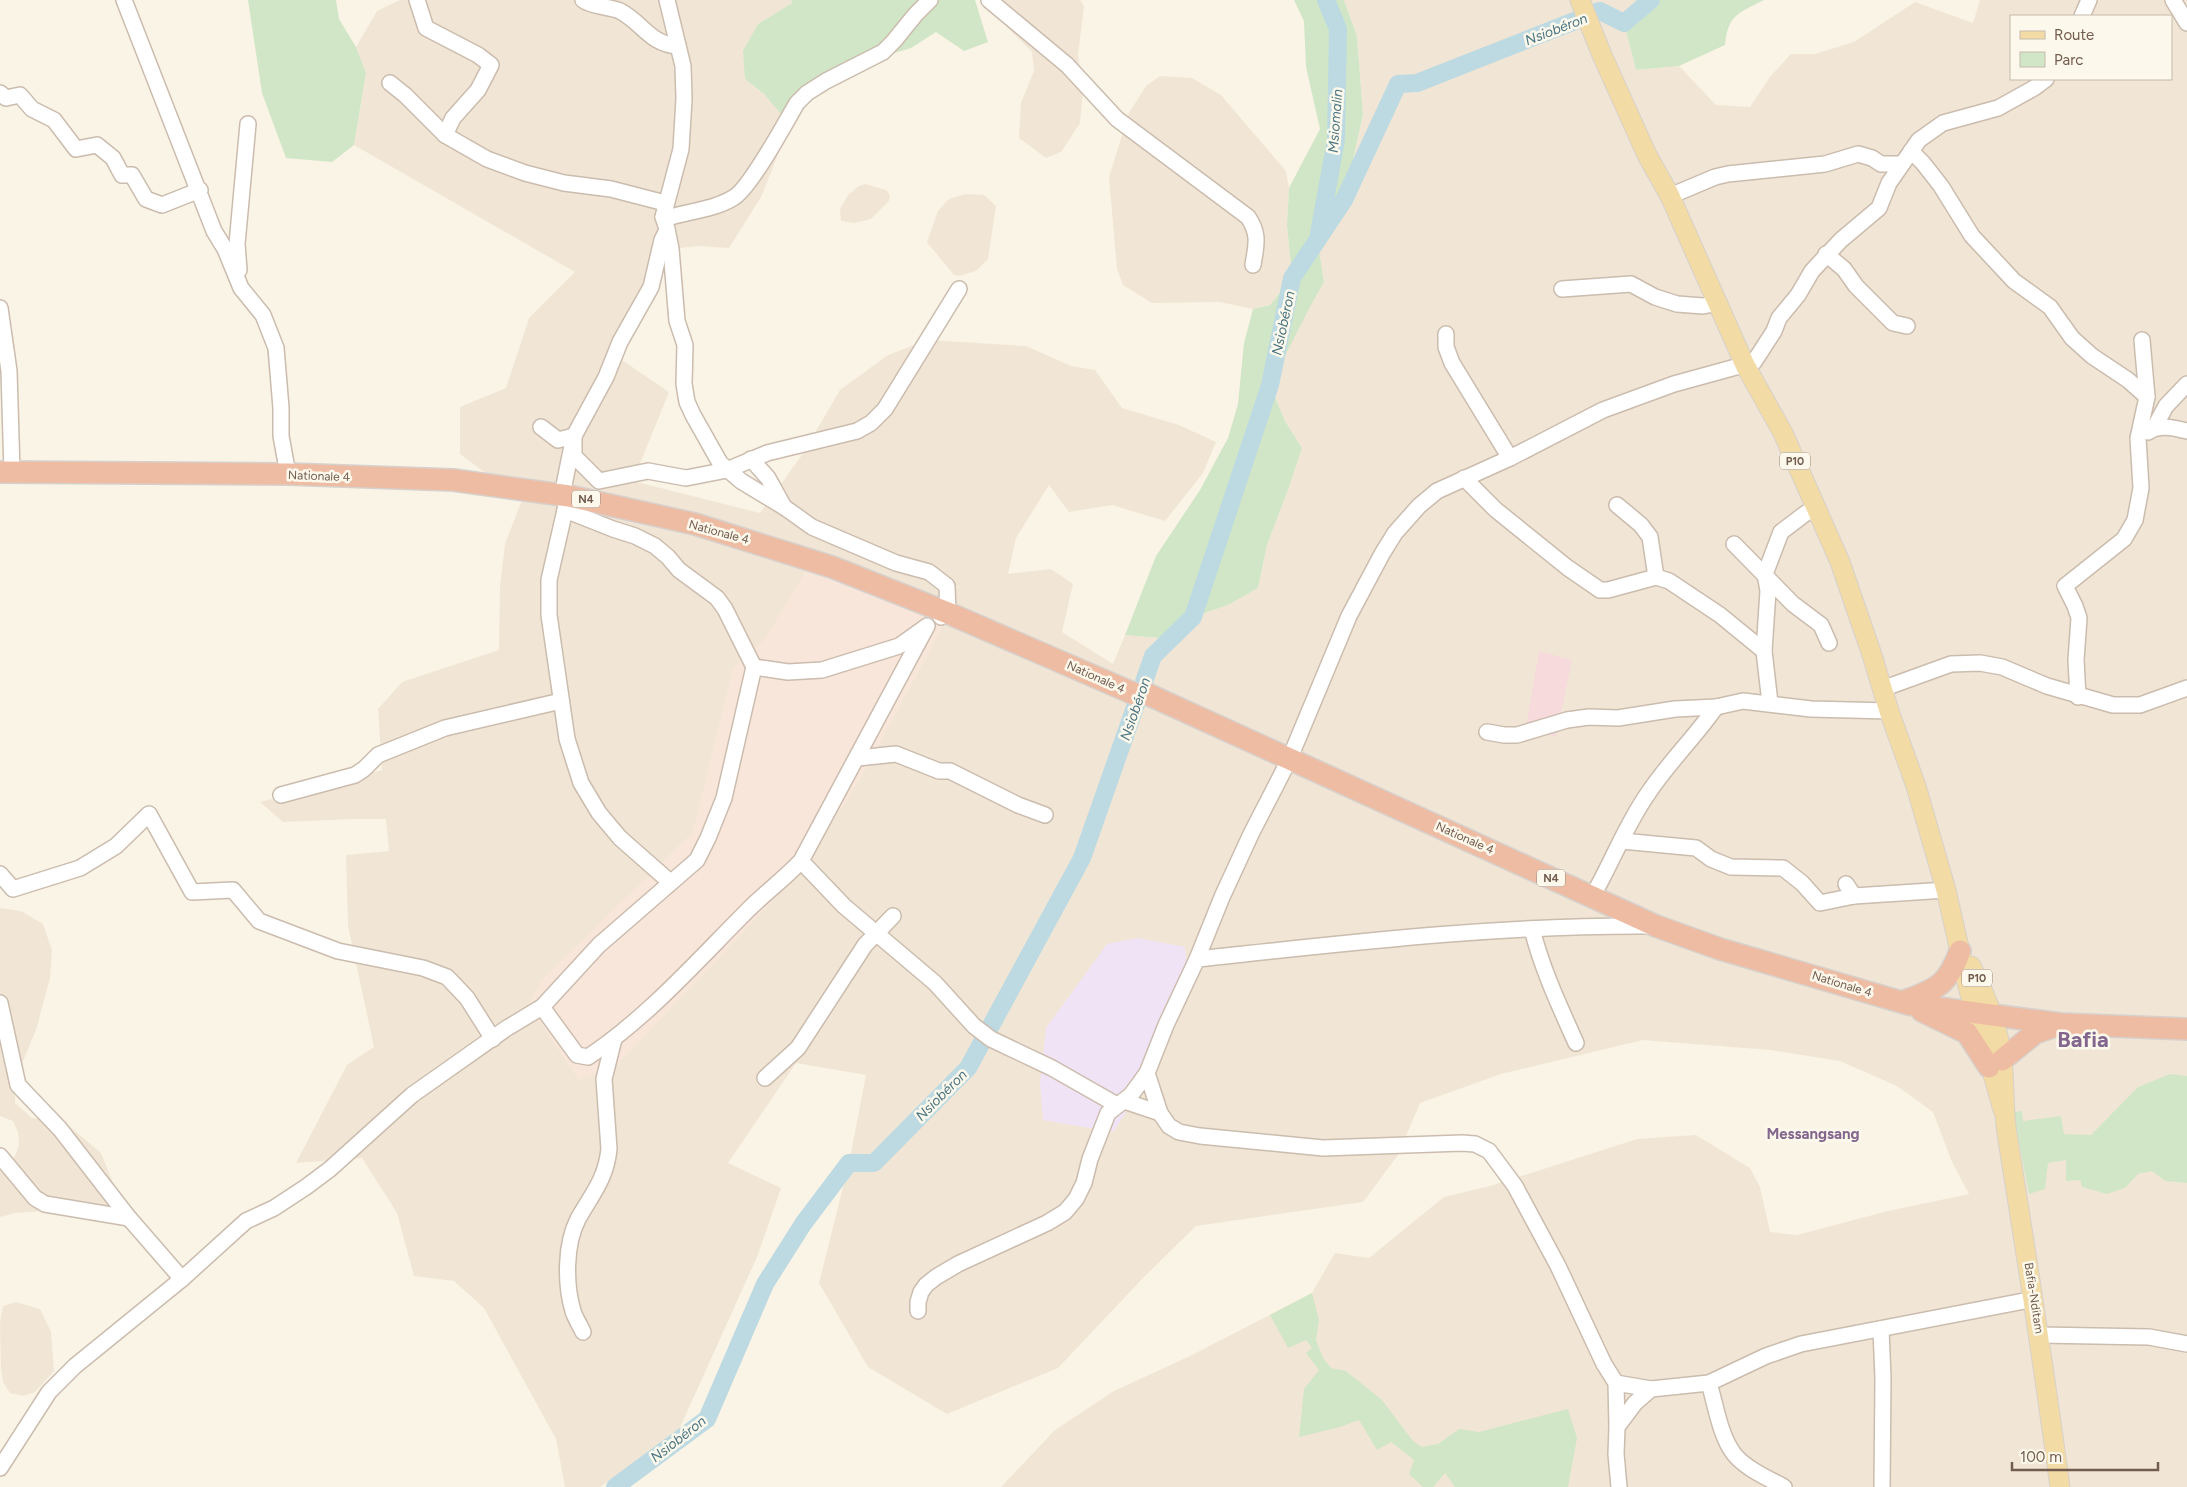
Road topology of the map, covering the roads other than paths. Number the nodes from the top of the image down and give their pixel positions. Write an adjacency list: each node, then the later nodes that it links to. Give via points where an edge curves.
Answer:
1 (124, 0): 22 (street)
2 (417, 0): 17 (street, via 426,28 478,54 491,65 478,90 453,118)
3 (583, 0): 12 (street, via 622,12 664,45)
4 (667, 0): 12 (street)
5 (930, 0): 24 (street, via 883,52 826,81 797,103 748,185 735,198 715,206)
6 (989, 0): 26 (street, via 1067,65 1117,119 1248,217 1257,236)
7 (1580, 0): 23 (main road, P10, via 1602,55)
8 (2089, 0): 10 (street)
9 (2173, 0): 11 (street)
10 (2082, 15)
11 (2187, 23)
12 (678, 46): 24 (street, via 684,80 681,150)
13 (2045, 80): 18 (street, via 1998,108 1943,123 1919,140)
14 (390, 83): 17 (street)
15 (0, 93): 22 (street, via 6,98 20,95 32,109 54,120 76,149 97,145 113,158 122,175 132,175 146,199 162,205)
16 (248, 124): 27 (street, via 237,244)
17 (445, 135): 24 (street, via 487,160 564,183 611,189)
18 (1911, 151): 20 (street); 37 (street, via 1941,186 1972,236 2014,280 2050,307 2072,338 2092,356)
19 (1881, 164): 20 (street); 21 (street); 23 (street, via 1858,154 1825,164 1728,174)
20 (1902, 164): 21 (street)
21 (1889, 183): 25 (street, via 1879,208)
22 (200, 190): 27 (street, via 214,231 225,248)
23 (1670, 196): 30 (main road, P10)
24 (665, 216): 41 (street, via 651,287); 45 (street, via 674,306 685,345 687,402)
25 (1826, 254): 32 (street, via 1844,269 1892,323); 35 (street, via 1779,318 1758,358)
26 (1253, 266)
27 (241, 288): 47 (street, via 262,315 276,348 281,436)
28 (959, 289): 44 (street, via 885,409 871,423 857,431 767,452)
29 (1562, 289): 30 (street, via 1631,284 1677,304 1703,306)
30 (1719, 303): 35 (main road, P10)
31 (0, 308): 46 (street, via 9,372)
32 (1907, 326)
33 (1446, 334): 43 (street, via 1452,363)
34 (2142, 340): 37 (street)
35 (1745, 364): 43 (street, via 1634,397); 52 (main road, P10, via 1783,433)
36 (2187, 384): 39 (street, via 2163,411)
37 (2147, 397): 42 (street)
38 (540, 427): 41 (street, via 558,440)
39 (2154, 428): 40 (street, via 2172,427); 42 (street)
40 (2187, 431)
41 (574, 436): 45 (street, via 574,456 599,481 648,471 686,478); 49 (street)
42 (2138, 438): 63 (street, via 2141,488 2135,520 2124,539 2065,586 2079,618 2076,653)
43 (1510, 458): 48 (street)
44 (751, 459): 45 (street); 51 (street, via 768,478)
45 (727, 470): 51 (street)
46 (6, 472): 47 (highway, Nationale 4 / N4)
47 (288, 474): 49 (highway, Nationale 4 / N4, via 452,480)
48 (1464, 478): 55 (street, via 1496,510 1600,590); 70 (street, via 1437,491 1395,533 1349,616)
49 (565, 500): 56 (highway, Nationale 4 / N4, via 694,524 761,543 832,566); 60 (street, via 613,530 645,540 717,598); 64 (street, via 548,580 549,615)
50 (1617, 505): 55 (street, via 1650,537)
51 (784, 507): 56 (street, via 812,527 837,539 896,563 929,572 940,579 947,586)
52 (1816, 509): 54 (street, via 1782,532); 62 (main road, P10, via 1840,562)
53 (1734, 544): 54 (street)
54 (1765, 574): 58 (street, via 1793,604 1821,625); 59 (street, via 1768,591)
55 (1656, 577): 59 (street, via 1669,581 1720,615)
56 (948, 613): 57 (street); 70 (highway, Nationale 4 / N4)
57 (927, 626): 60 (street, via 899,646 822,670 788,672); 69 (street)
58 (1829, 643)
59 (1764, 652): 65 (street)
60 (754, 667): 76 (street, via 724,798 697,860)
61 (2187, 688): 63 (street, via 2131,706)
62 (1882, 689): 63 (street, via 1951,664 1980,663 2002,667); 67 (main road, P10)
63 (2078, 697)
64 (561, 701): 71 (street, via 445,728 378,755 355,775); 76 (street, via 567,740 581,783 620,838)
65 (1770, 703): 66 (street, via 1734,701); 67 (street, via 1811,709)
66 (1716, 706): 68 (street, via 1618,718 1567,720 1517,735); 73 (street, via 1648,792)
67 (1889, 711): 77 (main road, P10, via 1916,786)
68 (1487, 732)
69 (858, 758): 72 (street, via 896,754 939,771 950,771); 74 (street)
70 (1289, 760): 78 (highway, Nationale 4 / N4); 84 (street, via 1251,834)
71 (281, 795)
72 (1045, 815)
73 (1622, 841): 77 (street, via 1696,848 1711,859 1730,866 1783,868 1820,903 1850,890); 78 (street)
74 (801, 861): 82 (street); 91 (street)
75 (0, 874): 92 (street, via 13,889 80,868 116,846 149,814 192,892 233,890 259,921 338,950 423,968 447,977 468,998)
76 (670, 882): 87 (street, via 599,945)
77 (1946, 890): 83 (main road, P10)
78 (1592, 897): 80 (highway, Nationale 4 / N4)
79 (893, 916): 82 (street)
80 (1656, 926): 81 (street); 86 (highway, Nationale 4 / N4)
81 (1532, 929): 84 (street); 93 (street, via 1551,990)
82 (875, 933): 96 (street, via 798,1048); 97 (street, via 935,983 974,1026 991,1039)
83 (1959, 946): 86 (highway, via 1947,980); 88 (main road, P10)
84 (1197, 959): 95 (street)
85 (0, 1003): 100 (street, via 18,1085 60,1129)
86 (1904, 1003): 88 (highway, Nationale 4 / N4); 94 (highway, via 1967,1033)
87 (542, 1007): 91 (street, via 577,1055 588,1057); 92 (street)
88 (1984, 1014): 89 (highway, Nationale 4 / N4); 94 (main road, Bafia-Nditam)
89 (2061, 1024): 90 (highway, Nationale 4 / N4); 94 (highway, via 2035,1033)
90 (2187, 1029)
91 (614, 1039): 105 (street, via 604,1079 608,1160 603,1179 578,1219 570,1240 570,1294 573,1311)
92 (493, 1040): 101 (street, via 412,1095 306,1187 274,1208 246,1220)
93 (1576, 1043)
94 (1996, 1064): 102 (main road, Bafia-Nditam)
95 (1147, 1073): 97 (street, via 1131,1096); 98 (street)
96 (765, 1078)
97 (1121, 1103): 98 (street); 103 (street, via 1108,1113 1081,1192 1065,1212 936,1277 922,1292)
98 (1160, 1113): 108 (street, via 1169,1126 1179,1132 1200,1136 1323,1148 1462,1143 1475,1144 1489,1151 1515,1186)
99 (0, 1156): 100 (street, via 35,1198 45,1204)
100 (129, 1218): 101 (street)
101 (182, 1278): 112 (street, via 60,1379 37,1408)
102 (2034, 1299): 104 (street); 106 (main road, Bafia-Nditam)
103 (918, 1311)
104 (1881, 1329): 109 (street, via 1801,1344 1766,1356); 115 (street, via 1884,1378)
105 (583, 1332)
106 (2040, 1335): 107 (street, via 2149,1337); 116 (main road, Bafia-Nditam)
107 (2187, 1344)
108 (1616, 1383): 110 (street); 111 (street)
109 (1709, 1384): 110 (street); 114 (street, via 1727,1442 1735,1454 1745,1464)
110 (1651, 1389): 111 (street, via 1635,1403)
111 (1618, 1426): 113 (street)
112 (0, 1468)
113 (1619, 1487)
114 (1784, 1487)
115 (1882, 1487)
116 (2060, 1487)

